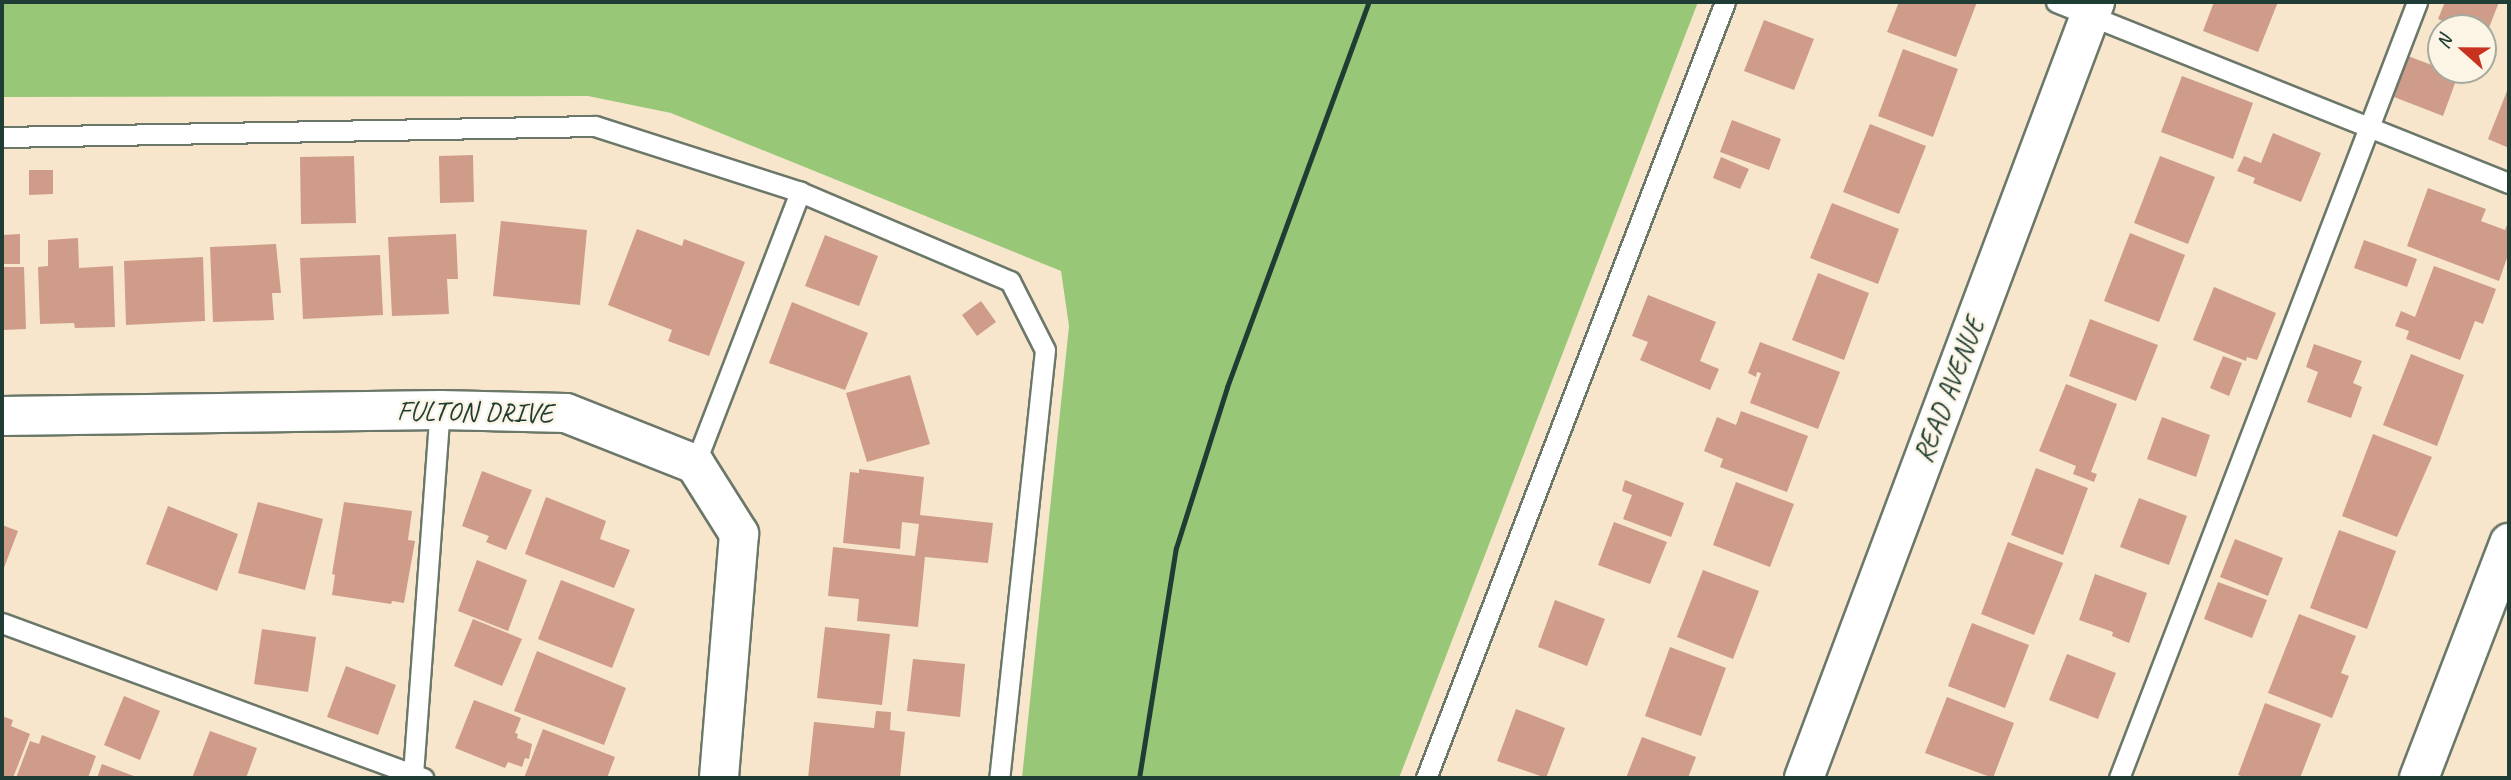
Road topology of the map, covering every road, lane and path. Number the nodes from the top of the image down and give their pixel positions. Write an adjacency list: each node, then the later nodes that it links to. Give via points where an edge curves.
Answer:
1 (1724, 2): 16 (lane)
2 (2417, 2): 4 (lane)
3 (2080, 6): 4 (lane); 17 (street, READ AVENUE)
4 (2368, 127): 6 (lane); 18 (lane)
5 (2, 137): 7 (lane, via 594,126)
6 (2509, 183)
7 (800, 192): 10 (lane); 15 (lane, via 1010,281 1045,350)
8 (440, 410): 9 (street, FULTON DRIVE); 10 (street, FULTON DRIVE, via 566,413); 13 (lane)
9 (2, 416)
10 (695, 464): 14 (street, via 739,534)
11 (2509, 543): 19 (street)
12 (2, 623): 13 (lane)
13 (418, 776)
14 (719, 778)
15 (999, 778)
16 (1426, 778)
17 (1804, 778)
18 (2119, 778)
19 (2419, 778)

